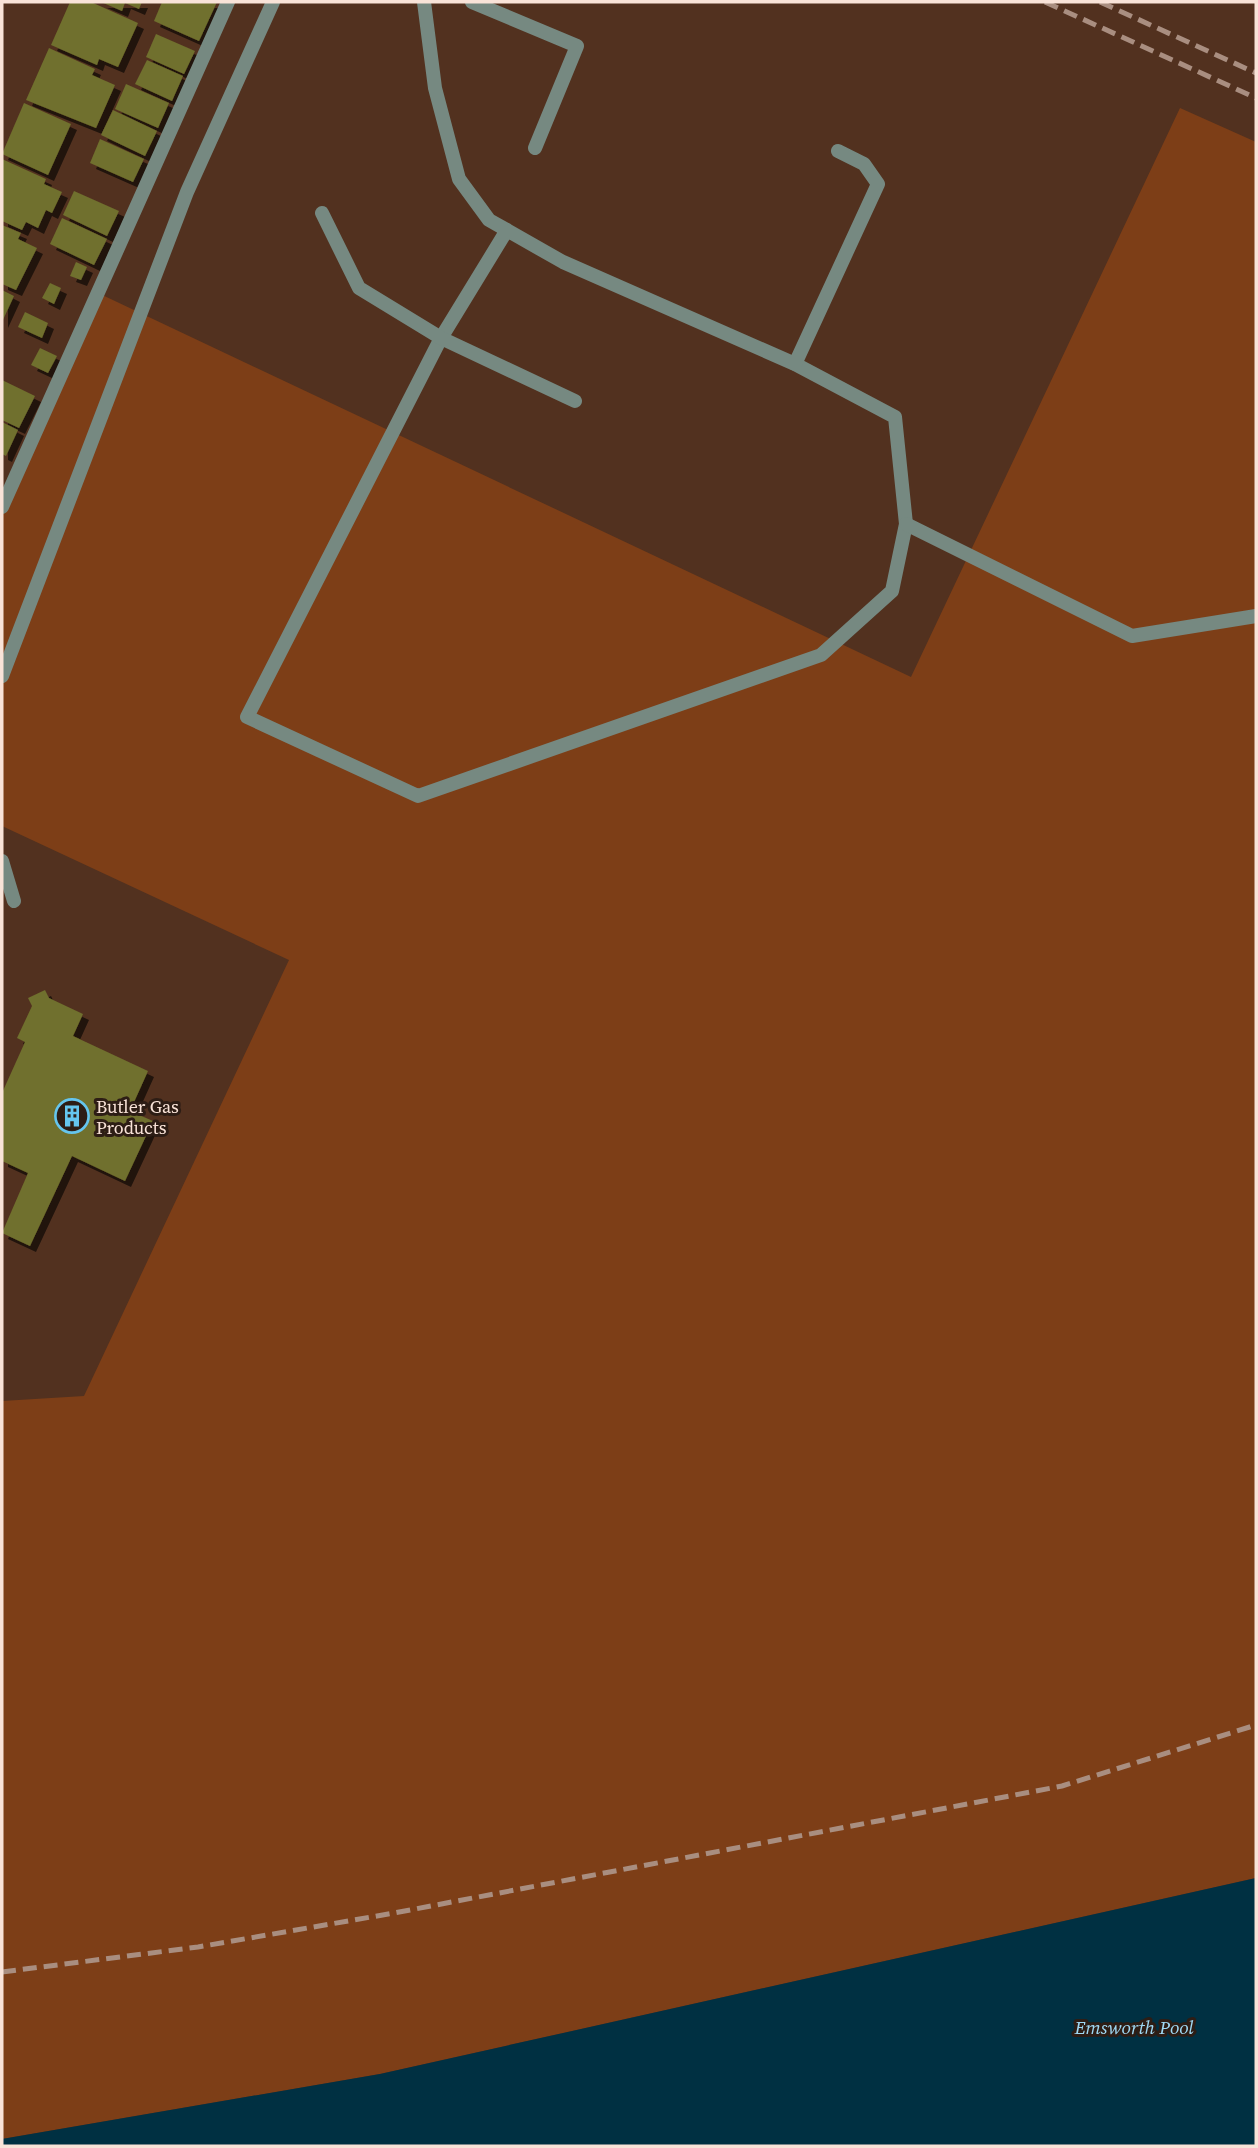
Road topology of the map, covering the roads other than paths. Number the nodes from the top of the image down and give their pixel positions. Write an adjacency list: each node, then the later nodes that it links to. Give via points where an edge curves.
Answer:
1 (228, 2): 12 (lane)
2 (273, 2): 15 (lane, via 187,192)
3 (424, 2): 8 (lane, via 435,88 459,179 489,220)
4 (472, 2): 5 (lane, via 577,46)
5 (535, 148)
6 (838, 151): 10 (lane, via 864,164 878,184)
7 (322, 213): 9 (lane, via 359,288)
8 (507, 230): 9 (lane); 10 (lane, via 563,262)
9 (441, 338): 11 (lane); 13 (lane, via 247,717 418,796 821,655 892,591)
10 (795, 364): 13 (lane, via 895,417)
11 (575, 401)
12 (2, 507)
13 (906, 524): 14 (lane, via 1132,636)
14 (1256, 616)
15 (2, 676)
16 (2, 861): 17 (lane)
17 (15, 901)

